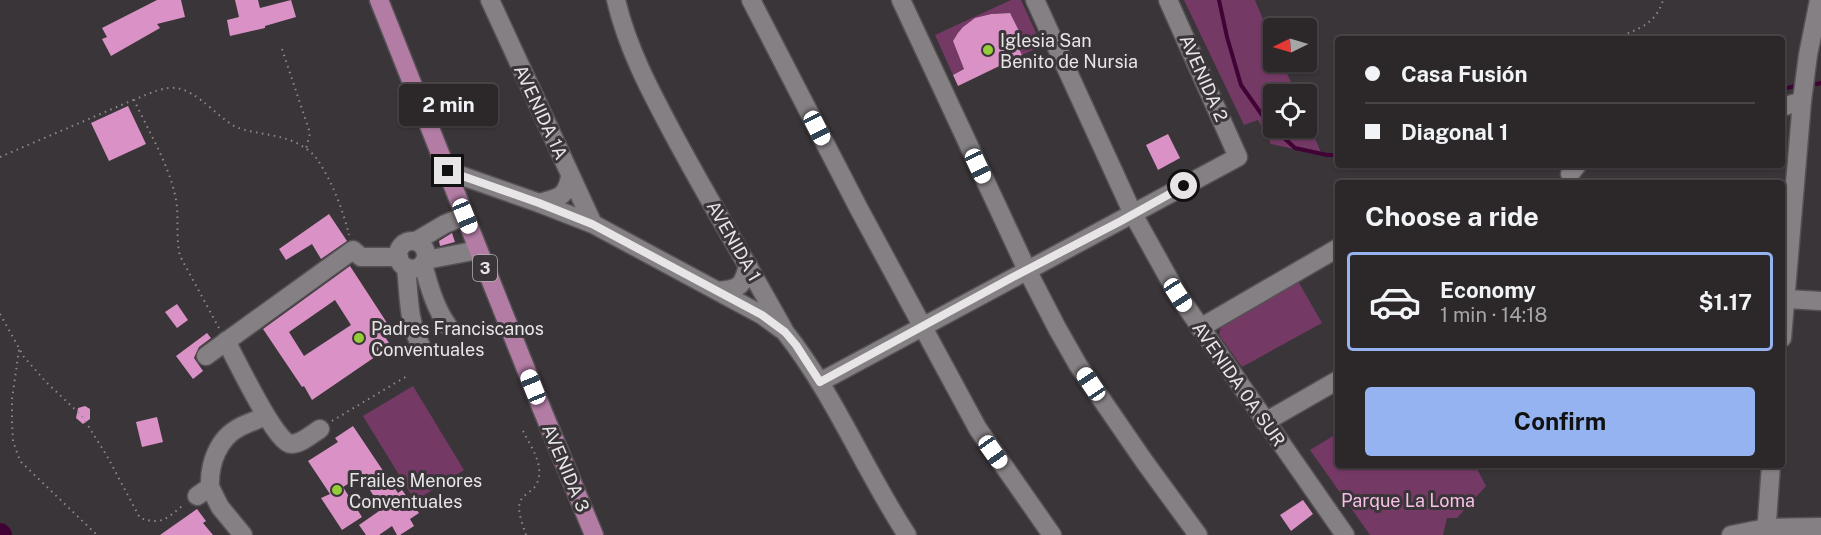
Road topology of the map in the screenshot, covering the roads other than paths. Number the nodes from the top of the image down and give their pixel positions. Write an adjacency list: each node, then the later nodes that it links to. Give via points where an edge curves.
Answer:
1 (379, 0): 11 (main road, AVENIDA 3 / 3)
2 (490, 0): 12 (street, AVENIDA 1A)
3 (616, 0): 21 (street, AVENIDA 1, via 630,46 650,90)
4 (751, 0): 29 (street)
5 (901, 0): 22 (street)
6 (1035, 0): 15 (street, AVENIDA 0A SUR)
7 (1168, 0): 15 (street, AVENIDA 2, via 1238,157)
8 (1819, 0): 9 (street)
9 (1802, 101): 10 (street); 13 (street)
10 (1785, 105)
11 (448, 171): 14 (street); 16 (main road, AVENIDA 3 / 3)
12 (570, 177): 14 (street, via 564,194); 17 (street, AVENIDA 1A)
13 (1789, 190): 25 (street)
14 (539, 203): 17 (street)
15 (1133, 214): 22 (street); 30 (street, AVENIDA 0A SUR)
16 (465, 216): 18 (main road, AVENIDA 3 / 3); 20 (street, via 403,244 399,252)
17 (592, 224): 24 (street)
18 (478, 250): 20 (street); 44 (main road, AVENIDA 3 / 3)
19 (1335, 250): 30 (street)
20 (414, 262): 28 (street); 32 (street, via 362,257 353,250); 33 (street, via 412,323)
21 (748, 265): 24 (street, via 740,286); 31 (street, AVENIDA 1)
22 (1027, 270): 29 (street); 47 (street, via 1078,365)
23 (1821, 290): 25 (street)
24 (718, 291): 31 (street)
25 (1787, 293): 26 (street); 27 (street)
26 (1821, 301)
27 (1785, 311)
28 (448, 326)
29 (922, 326): 35 (street); 46 (street, via 978,429)
30 (1200, 328): 38 (street, AVENIDA 0A SUR)
31 (785, 332): 35 (street, AVENIDA 1)
32 (226, 341): 34 (street); 37 (street)
33 (421, 346)
34 (206, 356)
35 (820, 382): 45 (street, AVENIDA 1)
36 (1335, 382): 38 (street)
37 (266, 416): 39 (street, via 280,437 291,444); 43 (street, via 238,428 224,441 210,465 203,491)
38 (1265, 422): 48 (street, AVENIDA 0A SUR)
39 (320, 429)
40 (1771, 468): 42 (street)
41 (1821, 527): 42 (street)
42 (1766, 532): 49 (street)
43 (243, 535)
44 (594, 535)
45 (907, 535)
46 (1052, 535)
47 (1198, 535)
48 (1345, 535)
49 (1731, 535)

